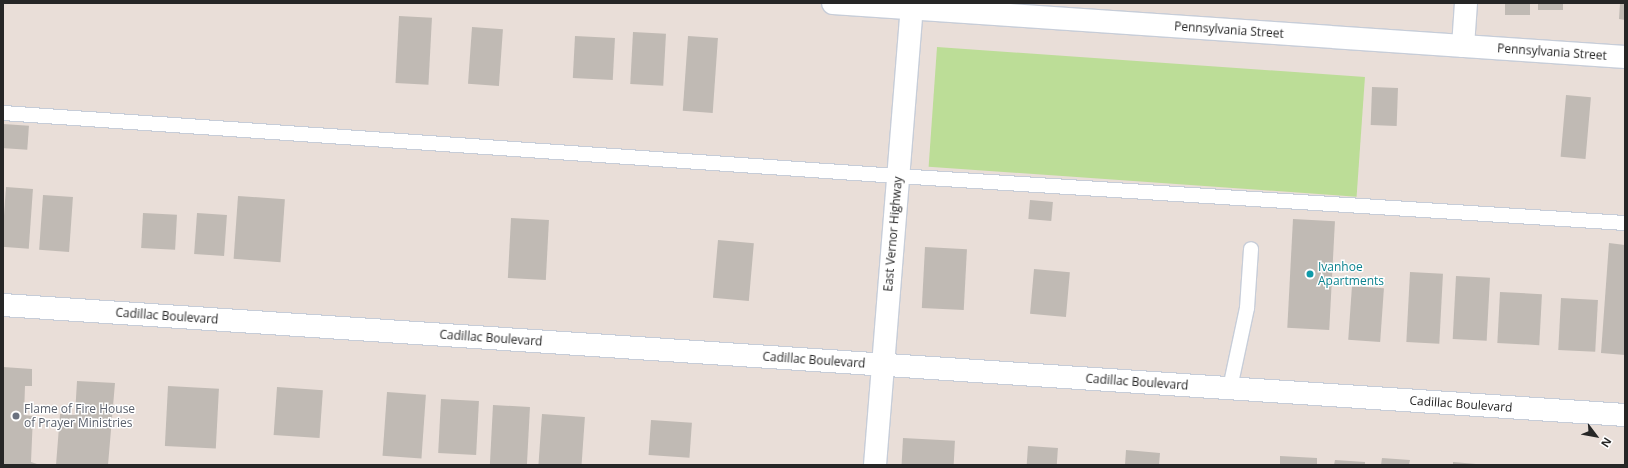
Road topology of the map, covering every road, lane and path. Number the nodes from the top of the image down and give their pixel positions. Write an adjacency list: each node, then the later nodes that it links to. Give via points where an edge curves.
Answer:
1 (833, 3): 3 (street, Pennsylvania Street)
2 (1466, 3): 4 (street)
3 (912, 6): 4 (street, Pennsylvania Street); 7 (street, East Vernor Highway)
4 (1463, 46): 5 (street, Pennsylvania Street)
5 (1625, 56)
6 (3, 113): 7 (lane)
7 (898, 176): 8 (lane); 11 (street, East Vernor Highway)
8 (1625, 223)
9 (1251, 249): 12 (lane, via 1247,308)
10 (3, 305): 11 (street, Cadillac Boulevard)
11 (882, 364): 12 (street, Cadillac Boulevard); 14 (street, East Vernor Highway)
12 (1230, 388): 13 (street, Cadillac Boulevard)
13 (1625, 415)
14 (875, 465)

